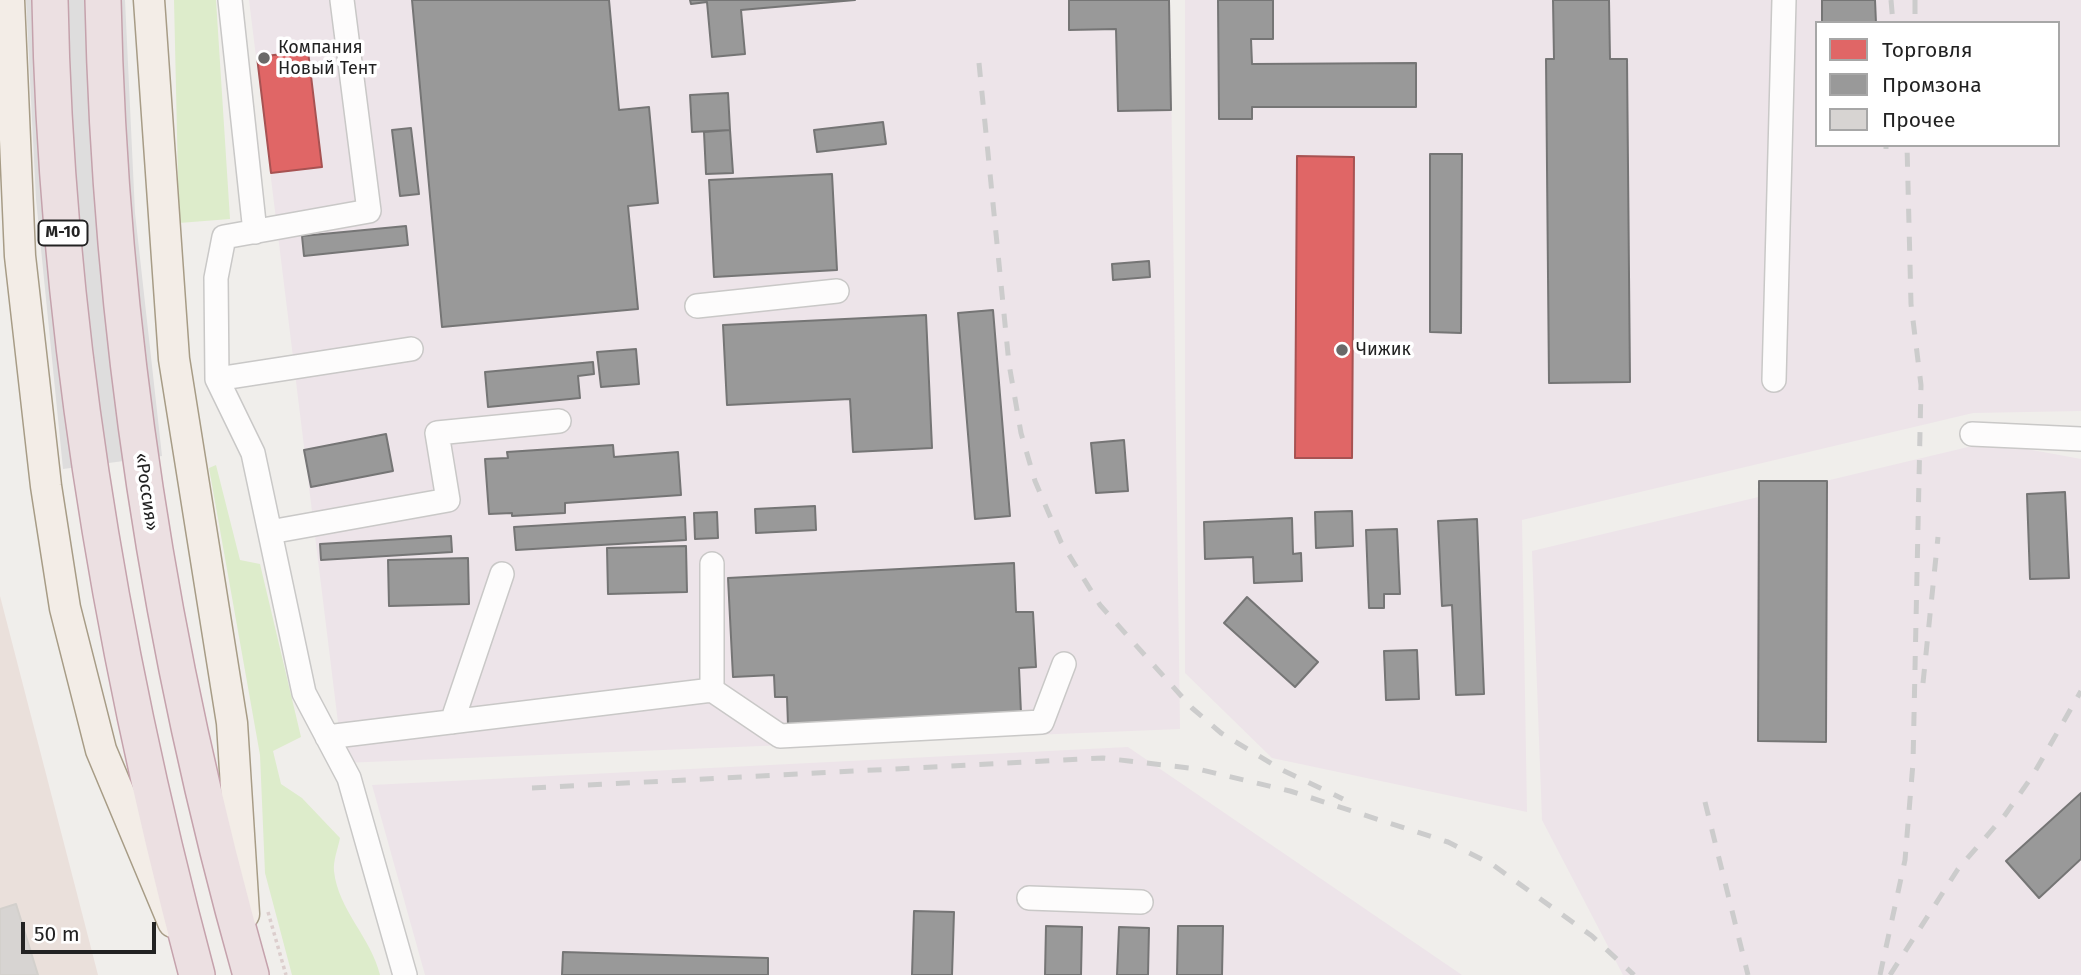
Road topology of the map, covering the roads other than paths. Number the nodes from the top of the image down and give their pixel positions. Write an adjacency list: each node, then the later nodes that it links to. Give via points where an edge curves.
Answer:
1 (9, 0): 27 (main road, via 20,256 65,608 101,750 150,874)
2 (50, 0): 27 (highway, М-10, via 60,198 89,466 116,626)
3 (103, 0): 26 (highway, «Россия» / М-10, via 111,208 141,459 187,715)
4 (149, 0): 26 (main road, via 174,359 232,723)
5 (230, 0): 8 (lane)
6 (342, 0): 8 (lane, via 369,211)
7 (1784, 0): 13 (lane)
8 (255, 232): 12 (lane, via 223,237 216,278)
9 (838, 291): 10 (lane)
10 (697, 306)
11 (411, 349): 12 (lane)
12 (217, 379): 17 (lane, via 253,453)
13 (1774, 380)
14 (559, 421): 17 (lane, via 437,433 448,500)
15 (1972, 434): 16 (lane)
16 (2081, 439)
17 (270, 532): 23 (lane, via 304,693)
18 (712, 564): 21 (lane)
19 (502, 574): 22 (lane)
20 (1064, 664): 21 (lane, via 1042,722 780,736)
21 (712, 690): 22 (lane)
22 (452, 722): 23 (lane)
23 (327, 737): 28 (lane, via 349,778)
24 (1029, 898): 25 (lane)
25 (1141, 902)
26 (248, 966)
27 (196, 972)
28 (405, 975)

